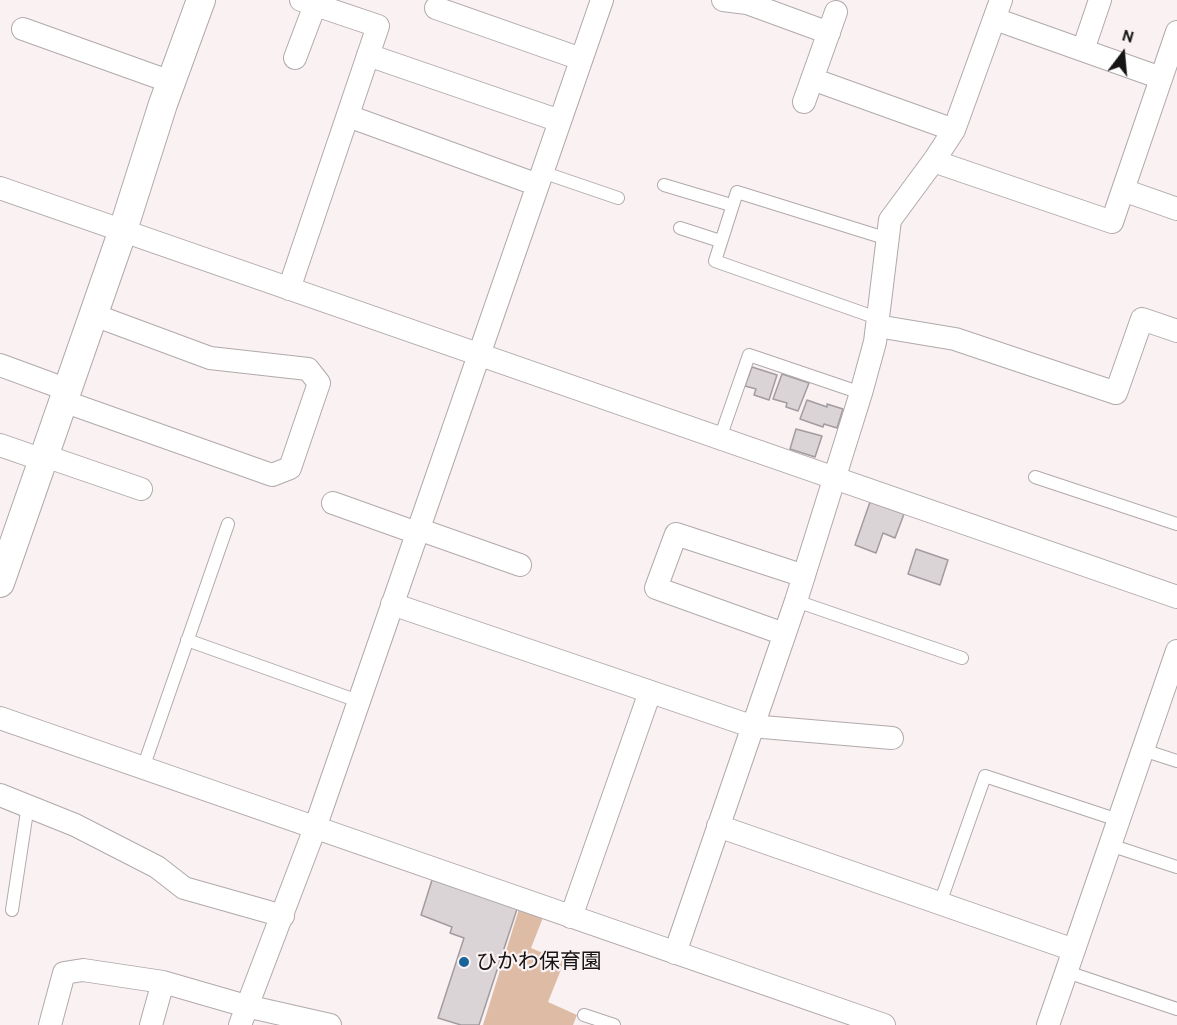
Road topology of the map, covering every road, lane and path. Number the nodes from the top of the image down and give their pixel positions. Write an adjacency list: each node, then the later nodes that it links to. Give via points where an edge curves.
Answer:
1 (201, 0): 16 (street)
2 (602, 0): 13 (street)
3 (723, 0): 15 (street, via 833,23)
4 (1100, 0): 10 (street)
5 (308, 2): 11 (street, via 378,26); 12 (street)
6 (436, 8): 13 (street)
7 (998, 9): 10 (street); 20 (street)
8 (23, 29): 16 (street)
9 (1177, 32): 14 (street)
10 (1083, 50): 14 (street)
11 (368, 54): 18 (street); 19 (street)
12 (295, 58)
13 (581, 59): 19 (street)
14 (1161, 78): 25 (street)
15 (812, 79): 17 (street); 20 (street)
16 (171, 81): 30 (street)
17 (804, 102)
18 (348, 116): 22 (street); 33 (street)
19 (560, 121): 22 (street)
20 (954, 130): 21 (street)
21 (935, 159): 25 (street, via 1112,222); 31 (street, via 890,220)
22 (540, 178): 26 (lane); 37 (street)
23 (664, 185): 27 (lane)
24 (0, 188): 30 (street)
25 (1123, 190): 28 (street)
26 (618, 198)
27 (731, 205): 31 (lane, via 737,192); 32 (lane)
28 (1177, 208)
29 (680, 228): 32 (lane)
30 (123, 230): 33 (street); 34 (street)
31 (888, 239): 35 (street)
32 (720, 241): 35 (lane, via 715,261)
33 (289, 289): 37 (street)
34 (94, 315): 40 (street); 40 (street, via 210,358 308,369 320,383 290,468 272,475)
35 (877, 322): 36 (street, via 955,339 1116,393 1142,319); 39 (street)
36 (1177, 331)
37 (478, 356): 41 (street); 50 (street)
38 (0, 365): 40 (street)
39 (861, 393): 41 (lane, via 749,355); 45 (street)
40 (65, 395): 43 (street)
41 (720, 438): 45 (street)
42 (0, 445): 43 (street)
43 (44, 458): 46 (street); 53 (street)
44 (1035, 477): 49 (lane)
45 (836, 478): 52 (street); 54 (street)
46 (141, 489)
47 (333, 503): 50 (street)
48 (228, 524): 58 (lane)
49 (1177, 524)
50 (418, 531): 51 (street); 56 (street)
51 (520, 565)
52 (804, 576): 55 (street); 57 (street, via 676,534 656,588)
53 (0, 583)
54 (1177, 597)
55 (796, 601): 57 (street); 60 (lane)
56 (392, 604): 61 (street); 62 (street)
57 (784, 634): 64 (street)
58 (187, 640): 62 (lane); 68 (lane)
59 (1177, 651): 66 (street)
60 (962, 658)
61 (650, 693): 64 (street); 79 (street)
62 (358, 701): 73 (street)
63 (0, 717): 68 (street)
64 (751, 726): 65 (street); 72 (street)
65 (892, 738)
66 (1143, 750): 67 (lane); 71 (street)
67 (1177, 760)
68 (143, 768): 73 (street)
69 (0, 795): 70 (street)
70 (28, 805): 77 (lane); 78 (street, via 157,867 184,888)
71 (1118, 820): 74 (street); 76 (lane, via 986,776)
72 (718, 826): 76 (street); 81 (street)
73 (315, 828): 78 (street); 79 (street)
74 (1110, 845): 75 (lane); 80 (street)
75 (1177, 867)
76 (940, 903): 80 (street)
77 (12, 910)
78 (283, 916): 86 (street)
79 (572, 917): 81 (street)
80 (1074, 950): 82 (street)
81 (675, 953): 87 (street)
82 (1067, 972): 84 (lane); 93 (street)
83 (163, 982): 86 (street); 88 (street, via 83,970 64,973); 89 (street)
84 (1177, 1009)
85 (584, 1015): 91 (lane)
86 (243, 1016): 90 (street)
87 (857, 1021): 92 (street)
88 (50, 1025)
89 (151, 1025)
90 (330, 1025)
91 (614, 1025)
92 (884, 1025)
93 (1048, 1025)

